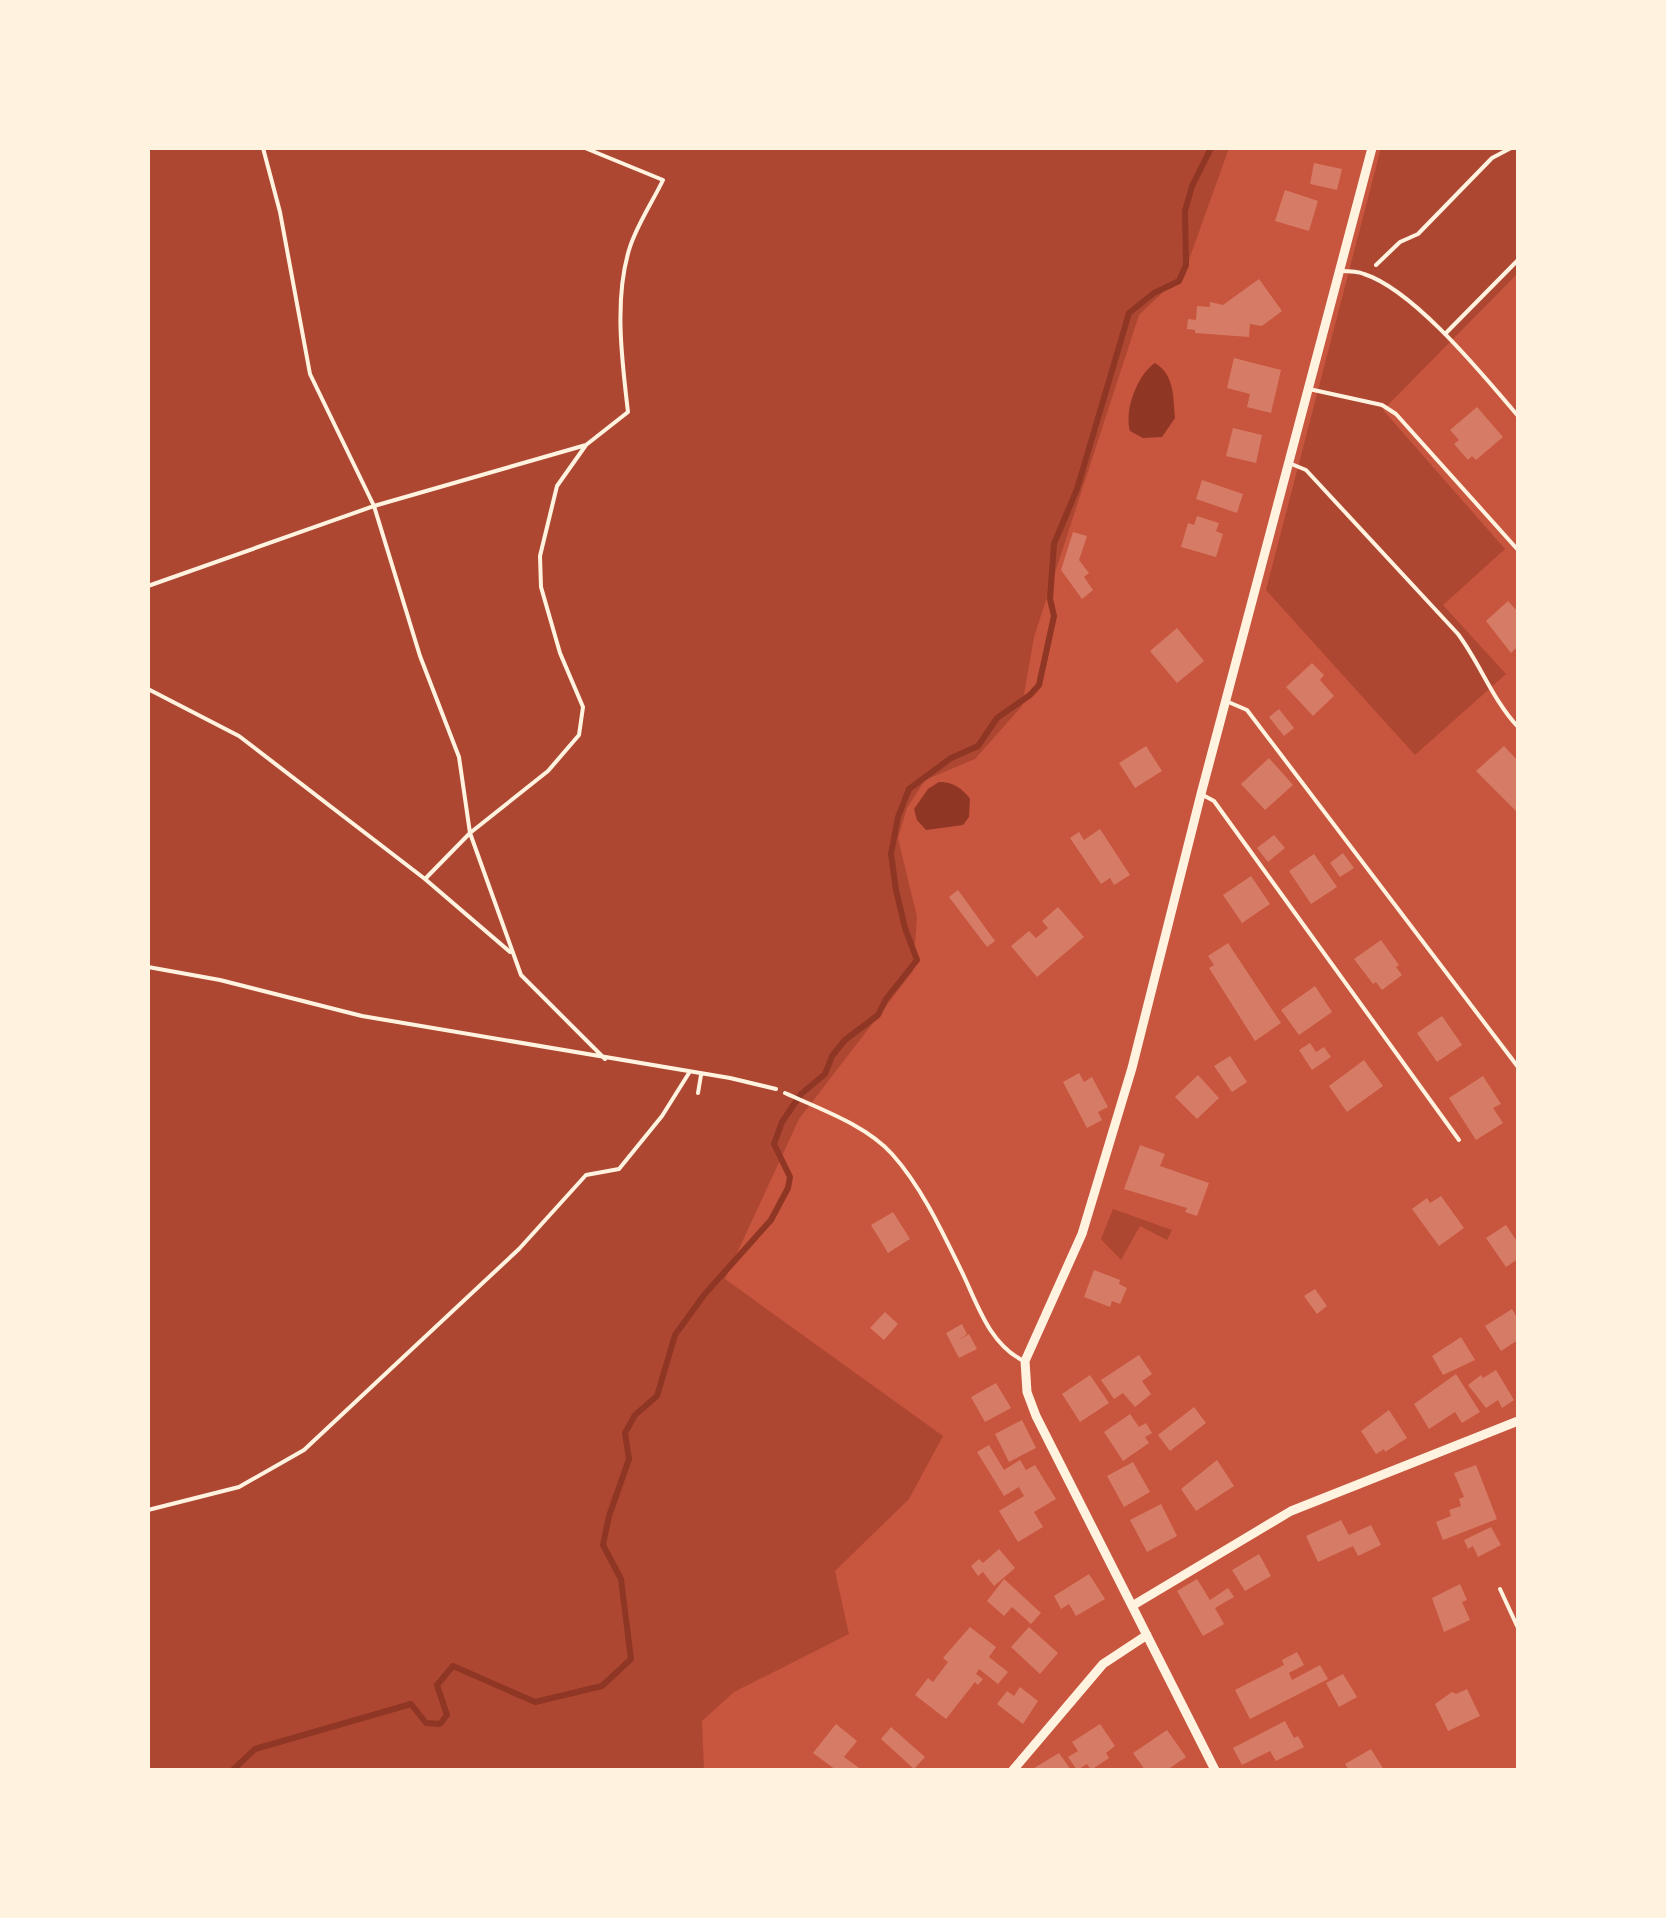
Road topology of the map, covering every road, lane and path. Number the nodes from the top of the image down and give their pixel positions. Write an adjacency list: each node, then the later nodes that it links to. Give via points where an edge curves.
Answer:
1 (263, 148): 13 (path, via 310,374)
2 (586, 148): 11 (path, via 663,180 629,250 622,302 628,412)
3 (1372, 148): 6 (street)
4 (1510, 148): 7 (path, via 1418,234)
5 (1518, 260): 8 (lane)
6 (1339, 270): 7 (lane); 9 (street)
7 (1364, 273): 8 (lane)
8 (1445, 334): 10 (lane)
9 (1309, 389): 12 (street); 14 (lane, via 1396,414)
10 (1518, 416)
11 (586, 445): 13 (path); 20 (path, via 557,486 540,556 541,587 583,707 579,735 548,771)
12 (1289, 463): 17 (street); 18 (lane, via 1306,470 1458,634)
13 (374, 506): 15 (path); 20 (path, via 459,757)
14 (1518, 550)
15 (148, 586)
16 (148, 689): 21 (path, via 239,736)
17 (1226, 700): 19 (street); 25 (lane, via 1247,710)
18 (1518, 727)
19 (1201, 794): 30 (lane, via 1214,801); 31 (street, via 1091,1209)
20 (470, 833): 21 (path); 22 (path)
21 (425, 879): 22 (path)
22 (514, 955): 24 (path, via 521,976)
23 (148, 968): 24 (path, via 362,1016)
24 (605, 1059): 26 (path)
25 (1518, 1066)
26 (689, 1073): 27 (path); 33 (path, via 619,1168 586,1175 519,1249 304,1450 239,1487)
27 (701, 1075): 28 (path); 29 (path)
28 (698, 1092)
29 (786, 1093): 31 (lane, via 889,1150 998,1343)
30 (1459, 1140)
31 (1025, 1361): 35 (street, via 1036,1416)
32 (1518, 1421): 35 (street, via 1291,1510)
33 (148, 1510)
34 (1500, 1589): 36 (lane)
35 (1132, 1606): 37 (street)
36 (1518, 1628)
37 (1147, 1635): 38 (street, via 1103,1664); 39 (street)
38 (1012, 1770)
39 (1216, 1770)

